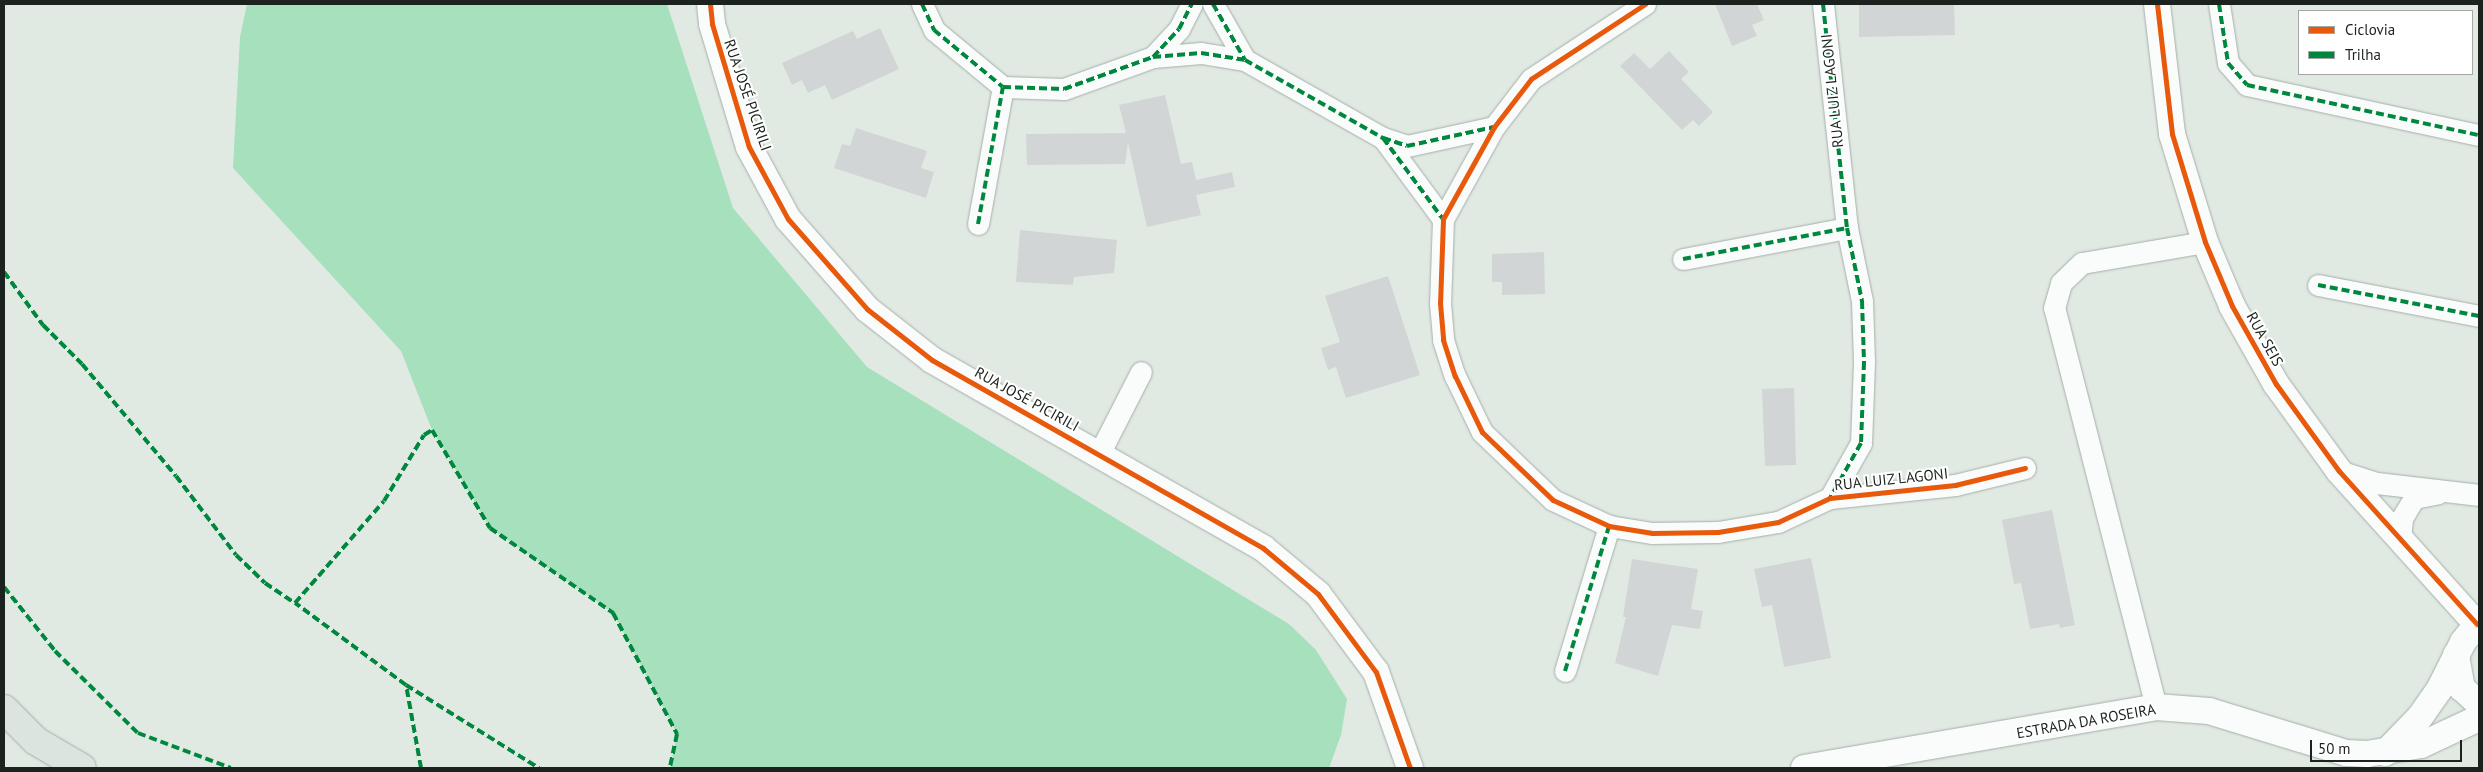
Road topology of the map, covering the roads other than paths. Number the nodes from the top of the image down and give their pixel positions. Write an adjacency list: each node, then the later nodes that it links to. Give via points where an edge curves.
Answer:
1 (710, 4): 23 (street, RUA JOSÉ PICIRILI, via 712,24 749,147 788,219 867,309 932,360)
2 (922, 4): 11 (street, via 934,30)
3 (1192, 4): 9 (street, via 1179,29)
4 (1213, 4): 10 (street)
5 (1645, 4): 12 (street, RUA LUIZ LAGONI, via 1531,79)
6 (1823, 4): 17 (street, RUA LUIZ LAGONI)
7 (2157, 4): 18 (street, RUA SEIS, via 2172,134)
8 (2219, 4): 13 (street, via 2228,63 2247,85)
9 (1153, 57): 10 (street, via 1201,53); 11 (street, via 1064,89)
10 (1245, 60): 14 (street)
11 (1003, 87): 16 (street)
12 (1494, 127): 14 (street, via 1407,146); 15 (street, RUA LUIZ LAGONI)
13 (2479, 134)
14 (1383, 138): 15 (street)
15 (1443, 218): 29 (street, RUA LUIZ LAGONI, via 1440,303 1443,340 1455,376 1482,432 1553,500)
16 (978, 224)
17 (1847, 228): 19 (street); 28 (street, RUA LUIZ LAGONI, via 1862,301 1861,442)
18 (2205, 242): 25 (street, RUA SEIS, via 2232,306 2258,353 2286,399); 35 (street, via 2082,263 2061,283 2054,308)
19 (1683, 258)
20 (2318, 286): 21 (street)
21 (2479, 316)
22 (1141, 372): 23 (street)
23 (1099, 454): 40 (street, RUA JOSÉ PICIRILI, via 1263,548 1318,594 1376,672 1397,728)
24 (2025, 468): 28 (street, RUA LUIZ LAGONI, via 1955,485)
25 (2339, 471): 26 (street, via 2376,483 2428,486); 30 (street, RUA SEIS)
26 (2451, 492): 27 (street); 30 (street, via 2414,498 2402,518)
27 (2479, 495)
28 (1830, 498): 29 (street, RUA LUIZ LAGONI, via 1778,522 1718,532 1652,533)
29 (1609, 526): 33 (street)
30 (2400, 541): 31 (street, RUA SEIS)
31 (2478, 623): 32 (street)
32 (2456, 656): 34 (street, via 2462,688); 39 (street, via 2439,690 2420,717)
33 (1565, 671)
34 (2479, 704)
35 (2156, 707): 38 (street, ESTRADA DA ROSEIRA); 39 (street, ESTRADA DA ROSEIRA, via 2209,711 2346,753)
36 (4, 709): 41 (main road, via 36,741)
37 (2479, 718): 39 (street, ESTRADA DA ROSEIRA, via 2421,745)
38 (1931, 746): 42 (street, ESTRADA DA ROSEIRA); 43 (street, ESTRADA DA ROSEIRA)
39 (2385, 753)
40 (1404, 764)
41 (82, 768)
42 (1804, 768)
43 (1861, 768)

